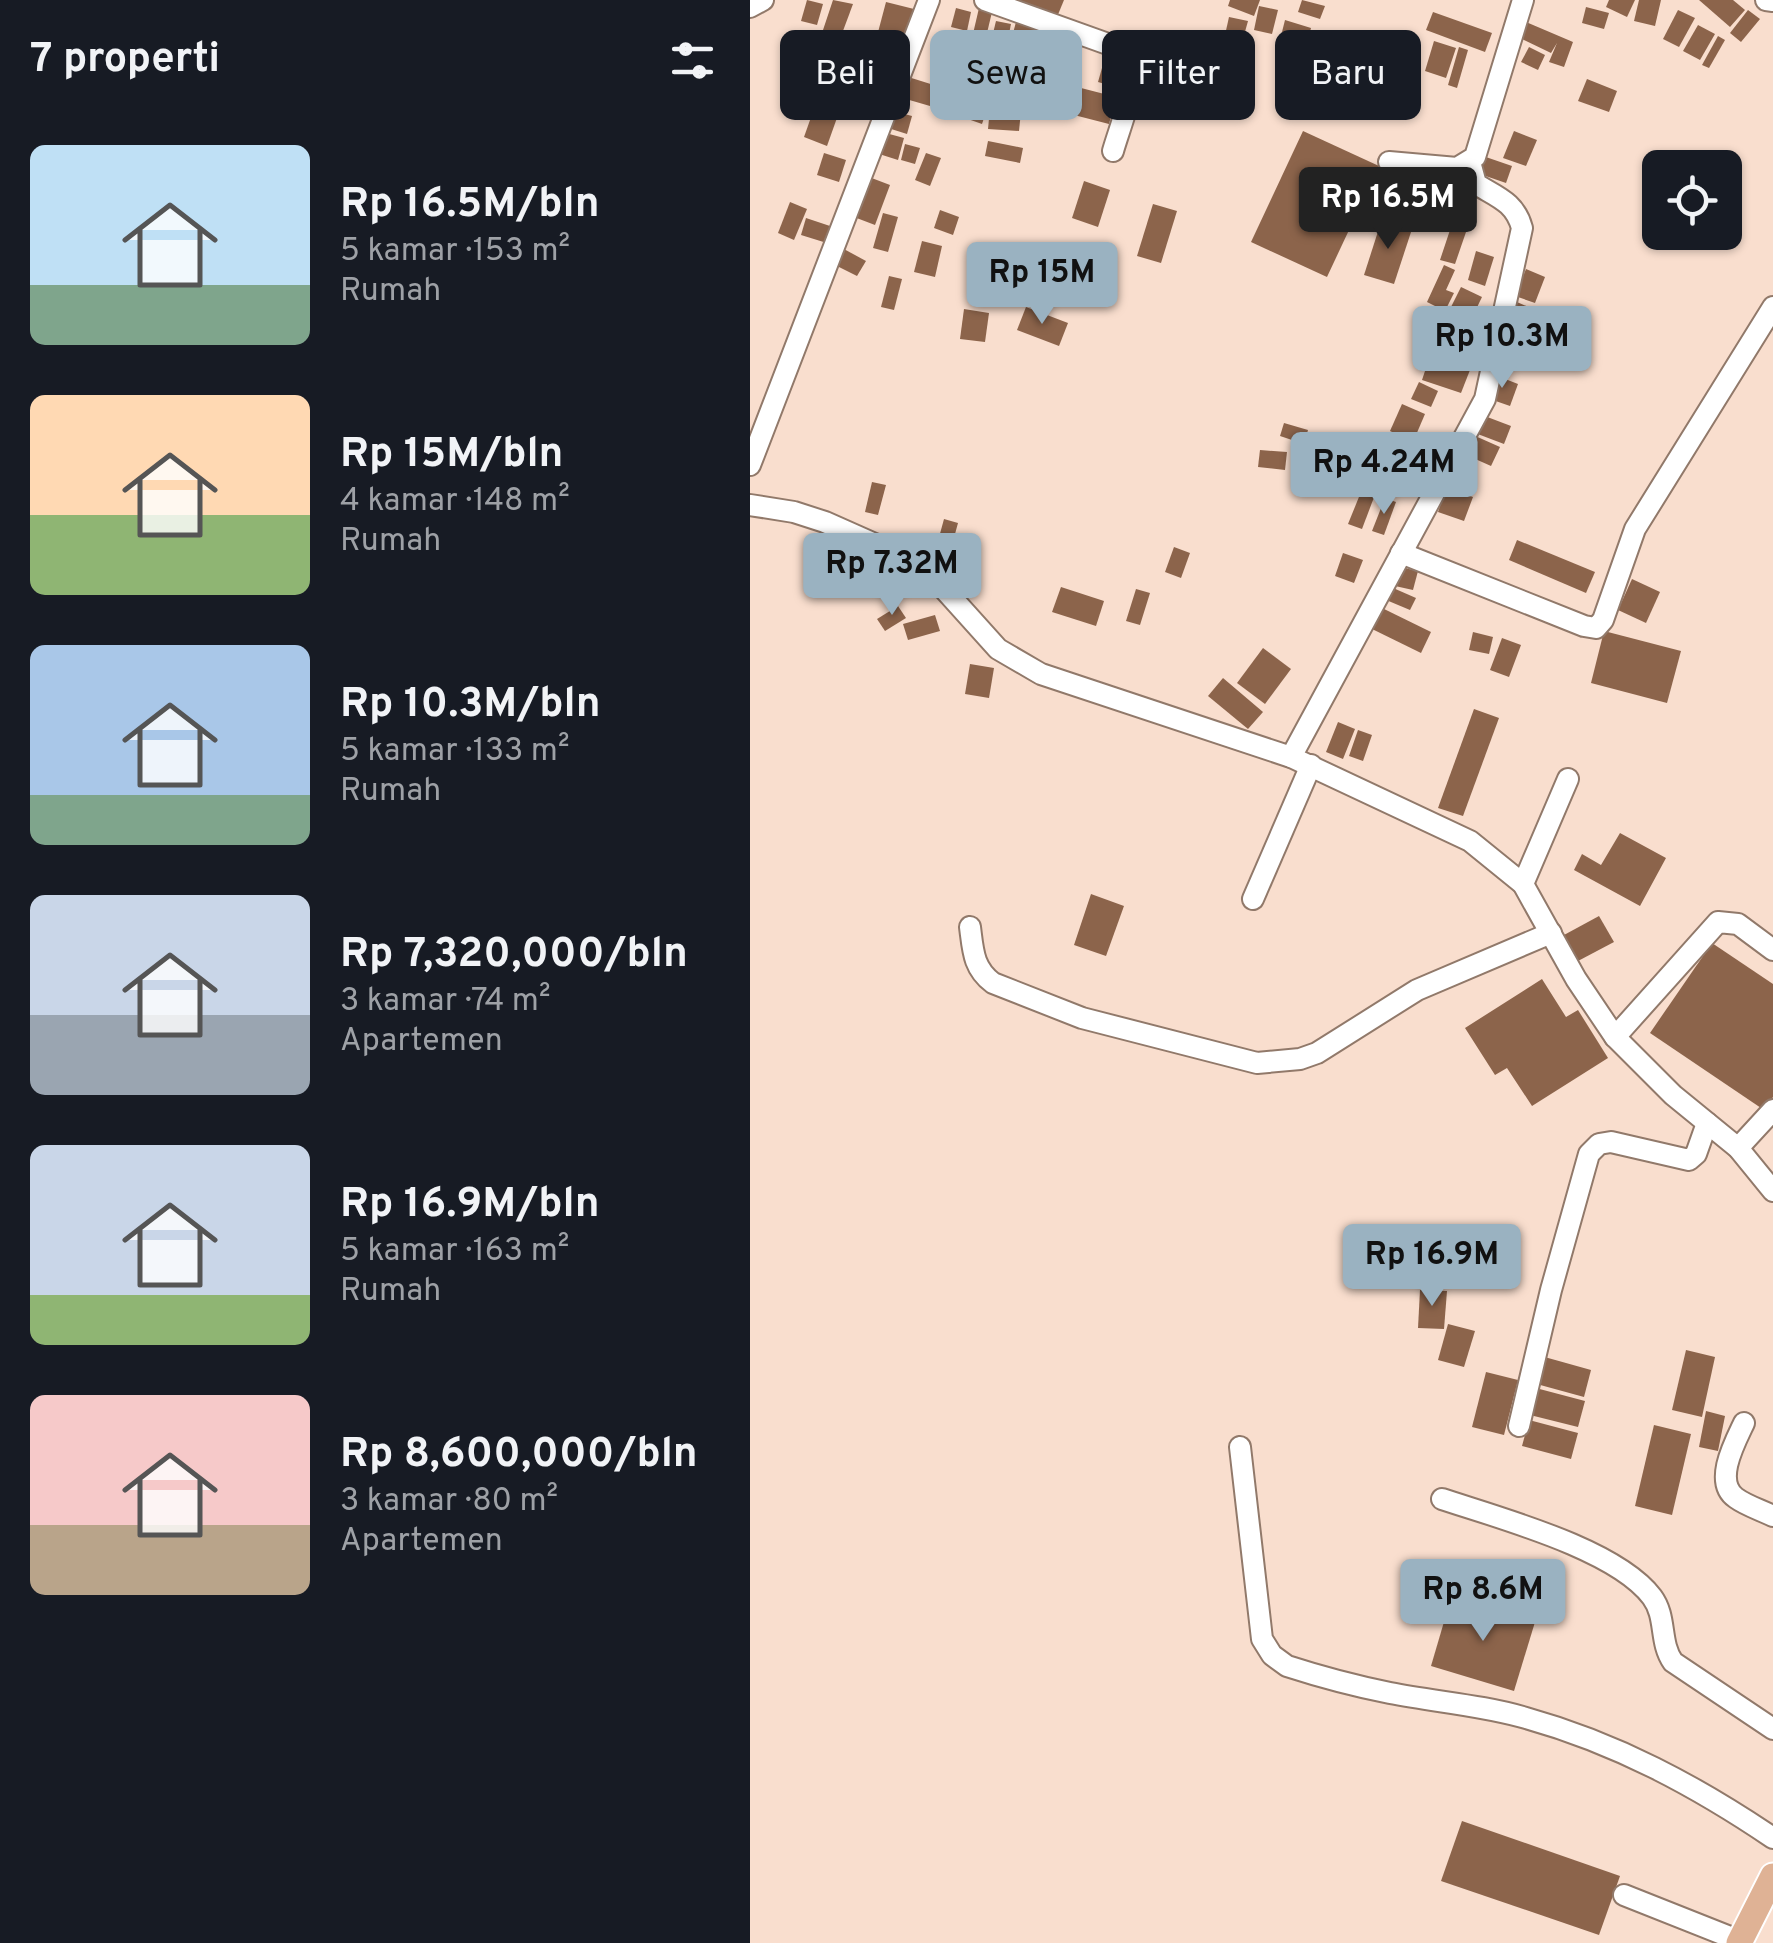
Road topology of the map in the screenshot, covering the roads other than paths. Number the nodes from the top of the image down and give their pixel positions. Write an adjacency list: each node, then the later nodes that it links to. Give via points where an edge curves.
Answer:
1 (763, 0): 5 (street)
2 (928, 0): 10 (street)
3 (985, 0): 6 (street, via 1133,53 1135,74)
4 (1524, 0): 8 (street)
5 (750, 7)
6 (1113, 151)
7 (1389, 162): 8 (street, via 1457,168)
8 (1470, 162): 12 (street, via 1476,184 1512,207 1522,228 1485,399)
9 (1773, 307): 12 (street, via 1635,529 1596,628)
10 (750, 466)
11 (750, 505): 13 (street, via 825,522 897,554 944,589 998,649 1041,674)
12 (1401, 552): 13 (street)
13 (1290, 757): 14 (street)
14 (1311, 766): 16 (street, via 1470,841); 17 (street)
15 (1568, 779): 16 (street)
16 (1523, 884): 19 (street)
17 (1253, 899)
18 (970, 926): 19 (street, via 975,962 994,983 1082,1018 1257,1063 1318,1052 1417,990)
19 (1551, 933): 21 (street)
20 (1773, 950): 21 (street, via 1738,924 1718,922)
21 (1615, 1038): 23 (street)
22 (1773, 1110): 24 (street)
23 (1707, 1123): 24 (street); 27 (street, via 1689,1160 1610,1142 1589,1154)
24 (1738, 1148): 25 (street)
25 (1773, 1192)
26 (1744, 1423): 30 (street, via 1727,1468 1728,1487 1734,1497)
27 (1519, 1426)
28 (1240, 1446): 32 (street, via 1262,1639 1272,1656 1286,1666 1391,1693 1561,1728 1709,1795)
29 (1442, 1498): 31 (street, via 1631,1574 1658,1605 1673,1662)
30 (1773, 1516)
31 (1773, 1728)
32 (1773, 1838)
33 (1773, 1876): 35 (main road)
34 (1624, 1894): 35 (street)
35 (1739, 1942)

